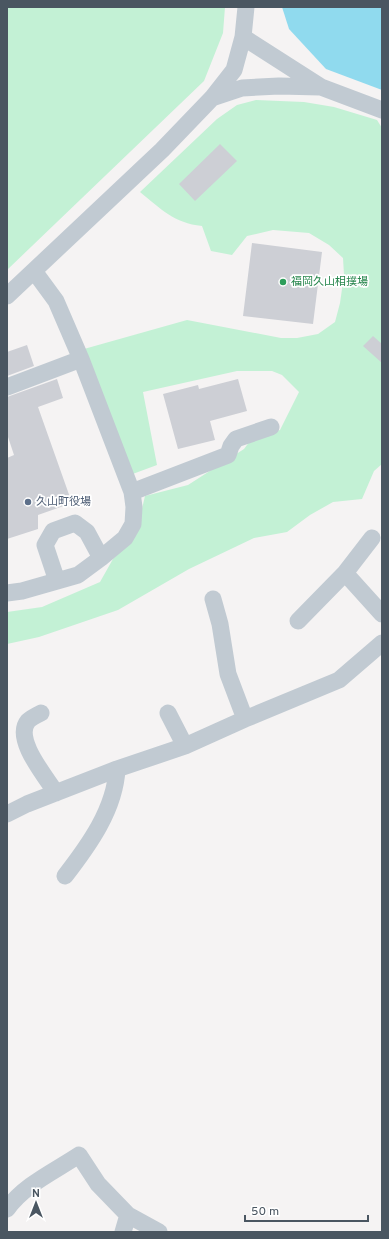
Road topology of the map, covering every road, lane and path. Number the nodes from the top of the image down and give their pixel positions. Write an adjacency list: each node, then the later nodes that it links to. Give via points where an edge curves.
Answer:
1 (246, 7): 2 (street)
2 (243, 37): 3 (street); 4 (street, via 234,70)
3 (322, 87): 4 (street, via 242,88); 5 (street)
4 (212, 98): 6 (street, via 162,150)
5 (382, 110)
6 (34, 271): 7 (street); 8 (street, via 56,301)
7 (7, 296)
8 (81, 358): 9 (street); 11 (street)
9 (7, 387)
10 (271, 427): 11 (street, via 236,439 228,455)
11 (132, 492): 13 (street, via 133,524 125,538)
12 (372, 538): 14 (street)
13 (100, 558): 15 (street, via 78,575); 15 (street, via 88,532 75,523 53,531 45,546)
14 (345, 573): 18 (street); 19 (street)
15 (58, 581): 16 (street)
16 (7, 593)
17 (213, 599): 23 (street, via 228,674)
18 (382, 614)
19 (298, 621)
20 (382, 643): 23 (street, via 339,680)
21 (41, 713): 26 (street, via 28,722 24,730 24,740)
22 (168, 713): 24 (street)
23 (244, 719): 24 (street)
24 (185, 746): 25 (street)
25 (117, 769): 26 (street); 28 (street, via 116,781 96,834)
26 (56, 793): 27 (street)
27 (7, 814)
28 (65, 876)
29 (7, 1209): 30 (street, via 31,1186 80,1155 98,1184)
30 (128, 1215): 31 (street); 32 (street)
31 (123, 1232)
32 (159, 1232)

